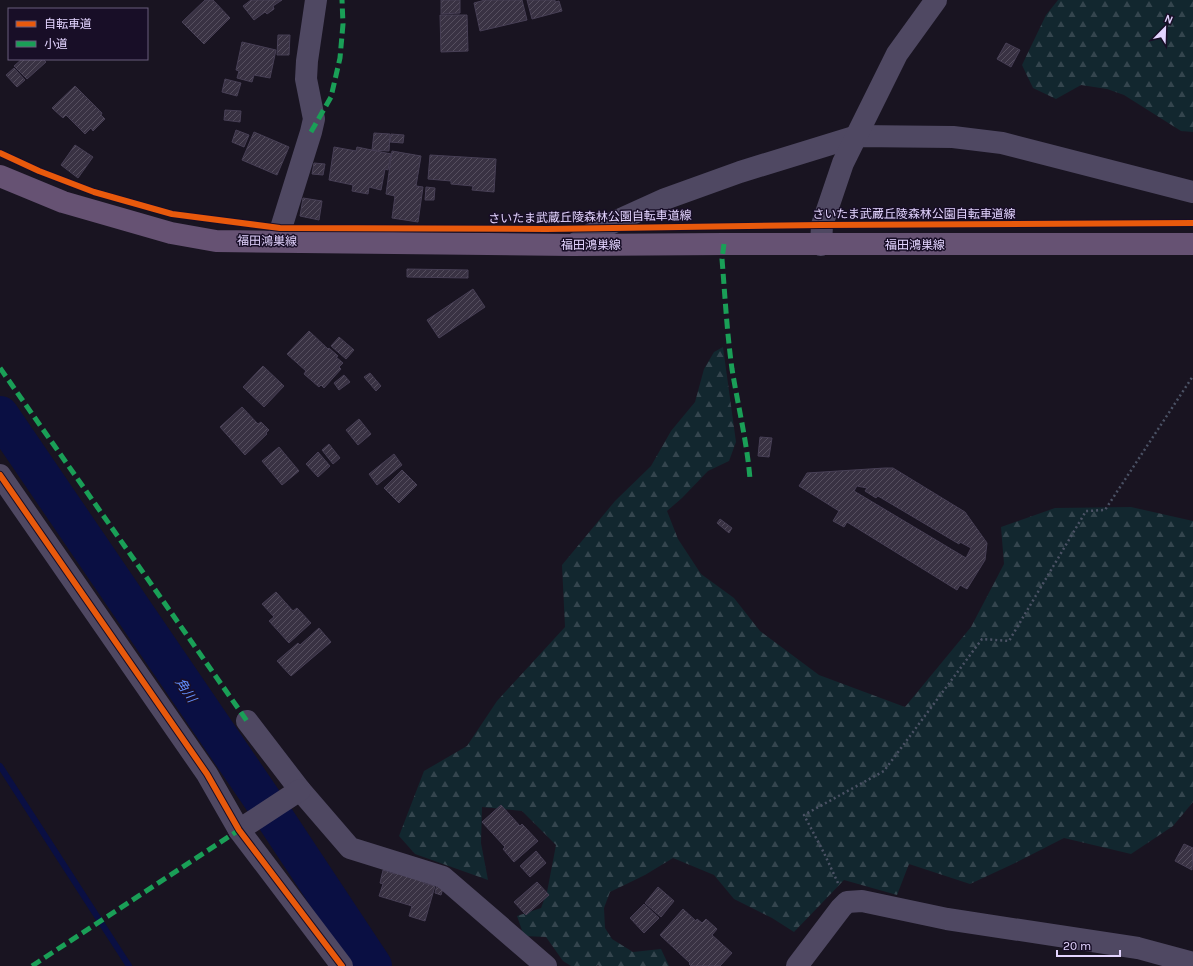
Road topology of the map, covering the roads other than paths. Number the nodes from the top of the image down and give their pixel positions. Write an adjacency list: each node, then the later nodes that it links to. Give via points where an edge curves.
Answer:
1 (316, 0): 6 (street, via 306,79 314,119)
2 (936, 0): 3 (street, via 897,54)
3 (857, 136): 5 (street, via 954,137 1002,143); 8 (street, via 740,172 665,199 602,228); 9 (street, via 844,163 822,225)
4 (0, 176): 6 (main road, 福田鴻巣線, via 63,202 171,233 216,241)
5 (1193, 192)
6 (277, 242): 8 (main road, 福田鴻巣線)
7 (1193, 244): 9 (main road, 福田鴻巣線)
8 (573, 245): 9 (main road, 福田鴻巣線)
9 (821, 245)
10 (0, 475): 13 (street, via 207,774)
11 (246, 721): 12 (street)
12 (300, 790): 13 (street); 16 (street, via 350,848 443,877)
13 (239, 830): 15 (street)
14 (1193, 963): 17 (street, via 1138,948 947,919 862,901 847,902)
15 (342, 966)
16 (546, 966)
17 (797, 966)

